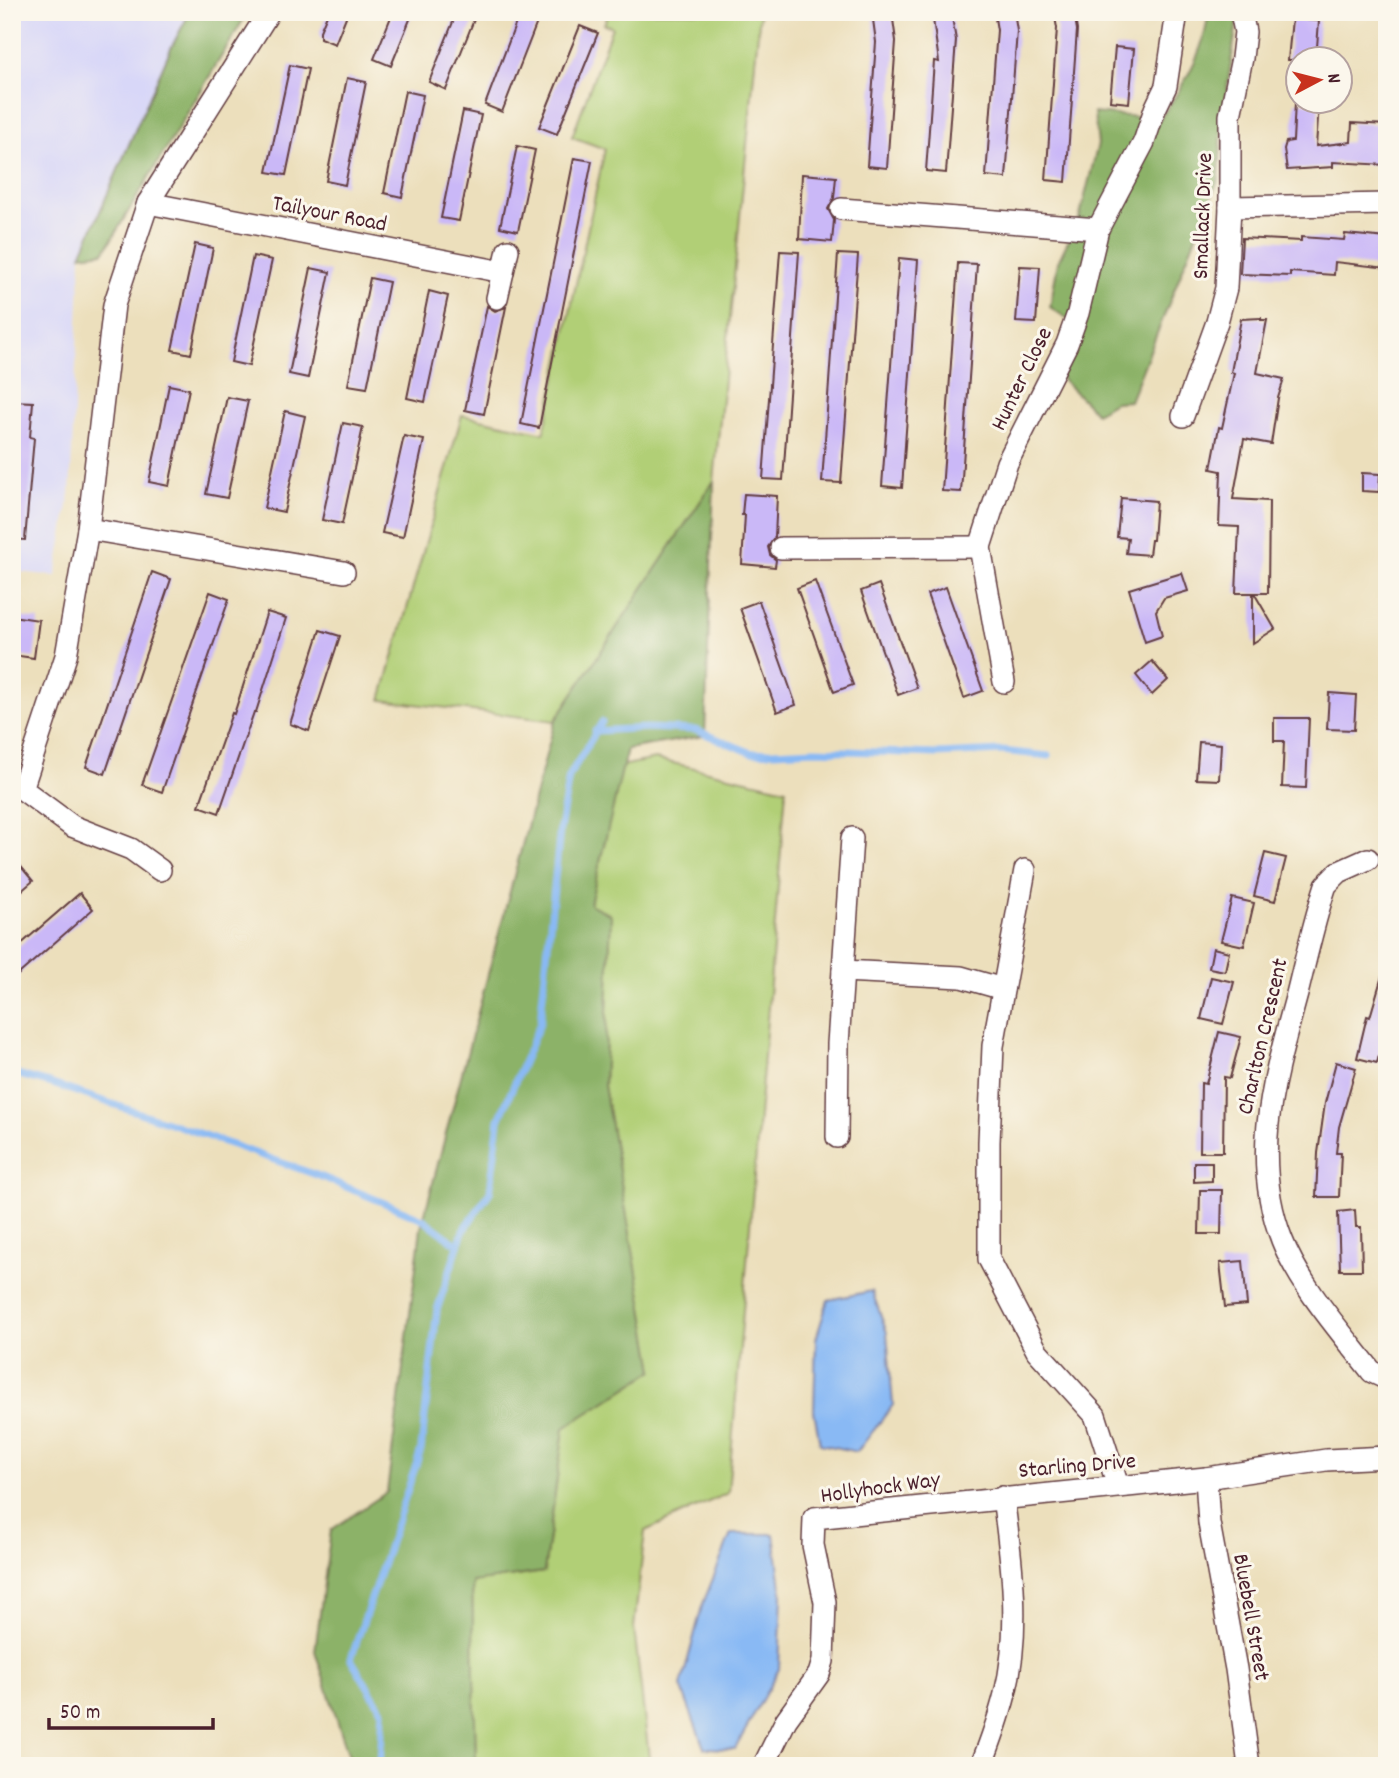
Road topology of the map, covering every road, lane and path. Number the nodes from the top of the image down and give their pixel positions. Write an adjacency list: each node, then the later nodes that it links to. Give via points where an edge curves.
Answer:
1 (269, 12): 4 (street)
2 (1177, 12): 8 (street, Hunter Close, via 1166,86 1144,142)
3 (1241, 12): 6 (street, Smallack Drive, via 1245,32 1230,116)
4 (148, 203): 10 (street, Tailyour Road); 13 (street, via 114,305)
5 (1387, 204): 6 (street)
6 (1230, 207): 12 (street, Smallack Drive, via 1226,288)
7 (841, 209): 8 (street)
8 (1098, 229): 14 (street, Hunter Close, via 1067,344 1007,463)
9 (508, 250): 10 (street)
10 (503, 272): 11 (street)
11 (497, 298)
12 (1182, 416)
13 (88, 529): 16 (street); 20 (street, via 66,656 22,789 72,826 131,849)
14 (979, 547): 15 (street); 17 (street, Hunter Close)
15 (781, 548)
16 (344, 572)
17 (1004, 682)
18 (852, 838): 22 (street)
19 (1368, 859): 25 (street, Charlton Crescent, via 1339,872 1326,886 1270,1101 1265,1163 1282,1239 1297,1269 1372,1372)
20 (160, 870)
21 (1025, 870): 23 (street)
22 (843, 971): 23 (street, via 961,977); 24 (street)
23 (1003, 989): 28 (street, via 993,1046 989,1259 1037,1351 1095,1415)
24 (837, 1137)
25 (1387, 1379)
26 (1387, 1457): 27 (street, Starling Drive)
27 (1206, 1478): 28 (street, Starling Drive); 32 (street, Bluebell Street, via 1209,1524)
28 (1118, 1486): 29 (street, Starling Drive)
29 (1003, 1497): 30 (street, Hollyhock Way, via 814,1518 813,1545 825,1602 823,1661); 31 (street, Starling Drive, via 1012,1562 1013,1633 1005,1693)
30 (764, 1765)
31 (981, 1766)
32 (1250, 1766)

